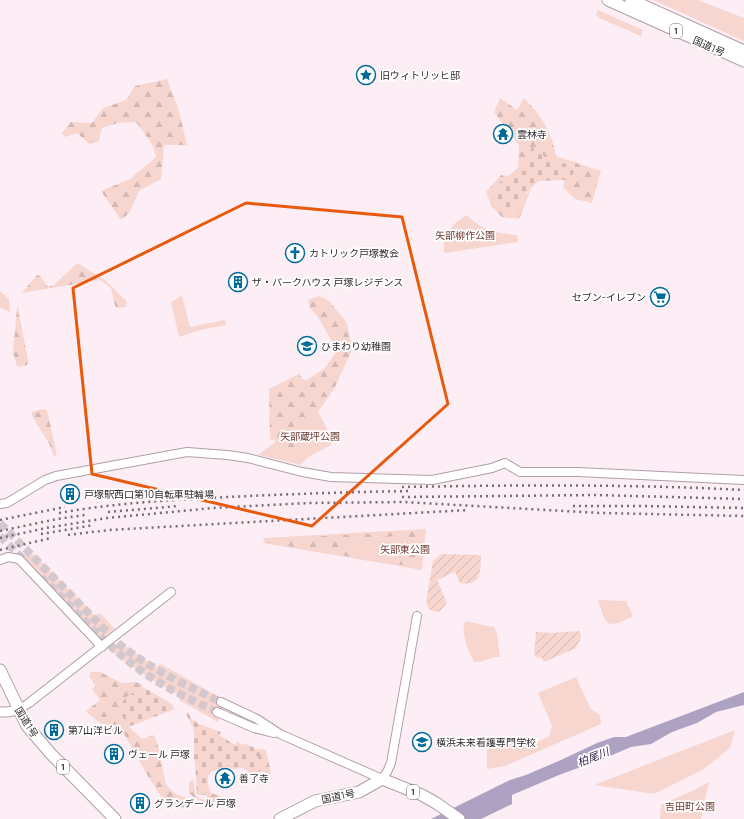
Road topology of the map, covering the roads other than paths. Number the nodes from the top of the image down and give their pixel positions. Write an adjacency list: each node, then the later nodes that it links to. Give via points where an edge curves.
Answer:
1 (608, 0): 4 (highway, 国道1号 / 1)
2 (631, 0): 3 (highway, 国道1号 / 1)
3 (744, 51)
4 (744, 61)
5 (744, 480): 6 (street, via 578,472 520,472 505,463 432,480 331,477 248,458 187,452 56,476 7,503)
6 (0, 504)
7 (0, 560): 10 (street, via 8,557 19,559)
8 (171, 592): 10 (street)
9 (417, 616): 17 (street, via 391,763)
10 (102, 648): 13 (street)
11 (0, 670): 13 (highway, 国道1号 / 1)
12 (221, 702): 16 (street, via 257,719)
13 (18, 710): 14 (main road); 18 (highway, 国道1号 / 1, via 37,740)
14 (0, 712)
15 (217, 712): 16 (street, via 254,728)
16 (280, 734): 17 (street)
17 (382, 779): 19 (highway, 国道1号, via 359,792 315,801); 20 (highway, 1, via 422,795)
18 (115, 819)
19 (280, 819)
20 (459, 819)

